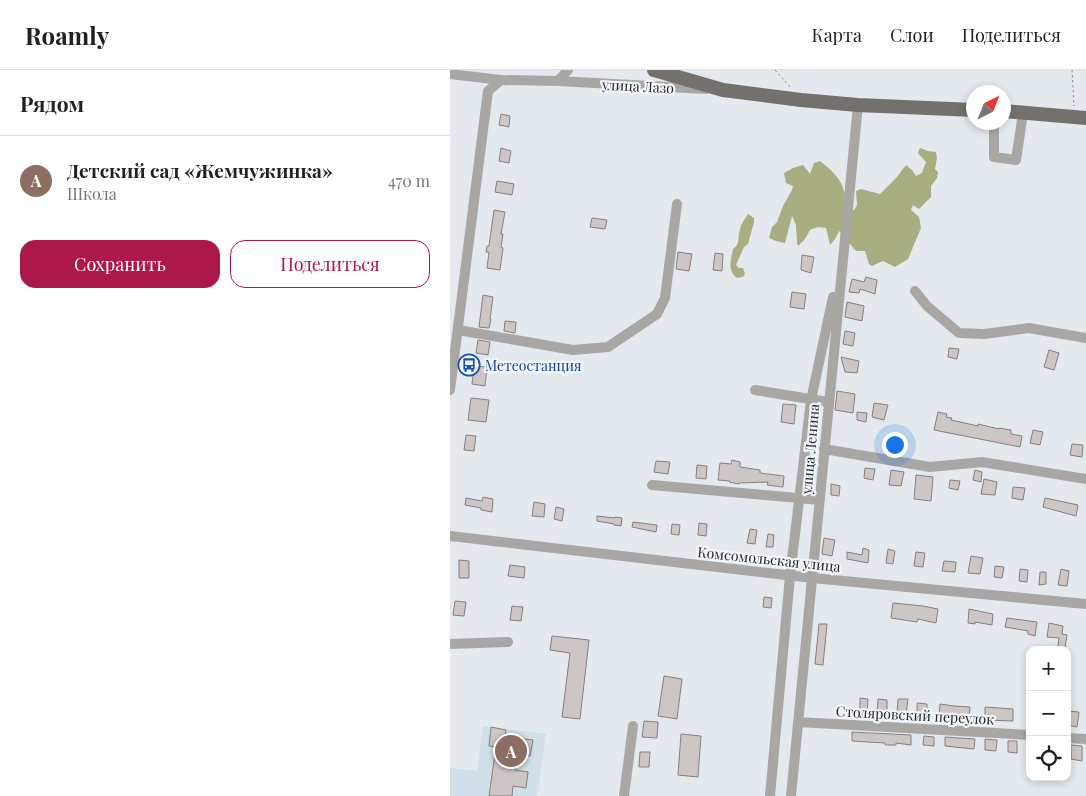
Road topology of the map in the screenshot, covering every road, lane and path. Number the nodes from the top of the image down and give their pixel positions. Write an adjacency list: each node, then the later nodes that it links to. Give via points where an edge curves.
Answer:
1 (568, 70): 7 (street)
2 (654, 70): 8 (main road)
3 (775, 70): 9 (path)
4 (1072, 70): 14 (path)
5 (450, 74): 6 (street, улица Лазо)
6 (501, 80): 7 (street, улица Лазо); 19 (street, via 488,91)
7 (558, 81): 8 (street, улица Лазо)
8 (723, 90): 9 (main road, улица Лазо)
9 (801, 100): 10 (main road, улица Лазо)
10 (858, 105): 11 (main road, улица Лазо); 17 (street, улица Ленина)
11 (966, 110)
12 (1011, 112): 13 (main road)
13 (1023, 113): 14 (main road); 15 (street, via 1016,160 994,157)
14 (1080, 117)
15 (994, 130)
16 (677, 204): 19 (street, via 665,298 657,314 608,347 573,350)
17 (843, 248): 23 (street); 24 (street, улица Ленина)
18 (915, 292): 20 (street, via 959,333 984,334 1029,328)
19 (458, 330): 21 (street)
20 (1086, 338)
21 (450, 390)
22 (755, 390): 23 (street)
23 (811, 400): 24 (street); 28 (street)
24 (828, 402): 25 (street, улица Ленина)
25 (824, 449): 26 (street, via 930,467 982,462); 29 (street, улица Ленина)
26 (1086, 479)
27 (652, 485): 28 (street)
28 (799, 498): 29 (street); 31 (street)
29 (820, 500): 32 (street, улица Ленина)
30 (450, 536): 31 (street, Комсомольская улица)
31 (790, 576): 32 (street, Комсомольская улица); 42 (street)
32 (812, 578): 33 (street, Комсомольская улица); 36 (street, улица Ленина)
33 (1086, 604)
34 (508, 642): 35 (street)
35 (450, 644)
36 (798, 722): 38 (street, Столяровский переулок); 43 (street, улица Ленина)
37 (633, 726): 41 (street)
38 (1026, 735)
39 (1071, 738): 40 (street)
40 (1086, 739)
41 (624, 796)
42 (770, 796)
43 (791, 796)

